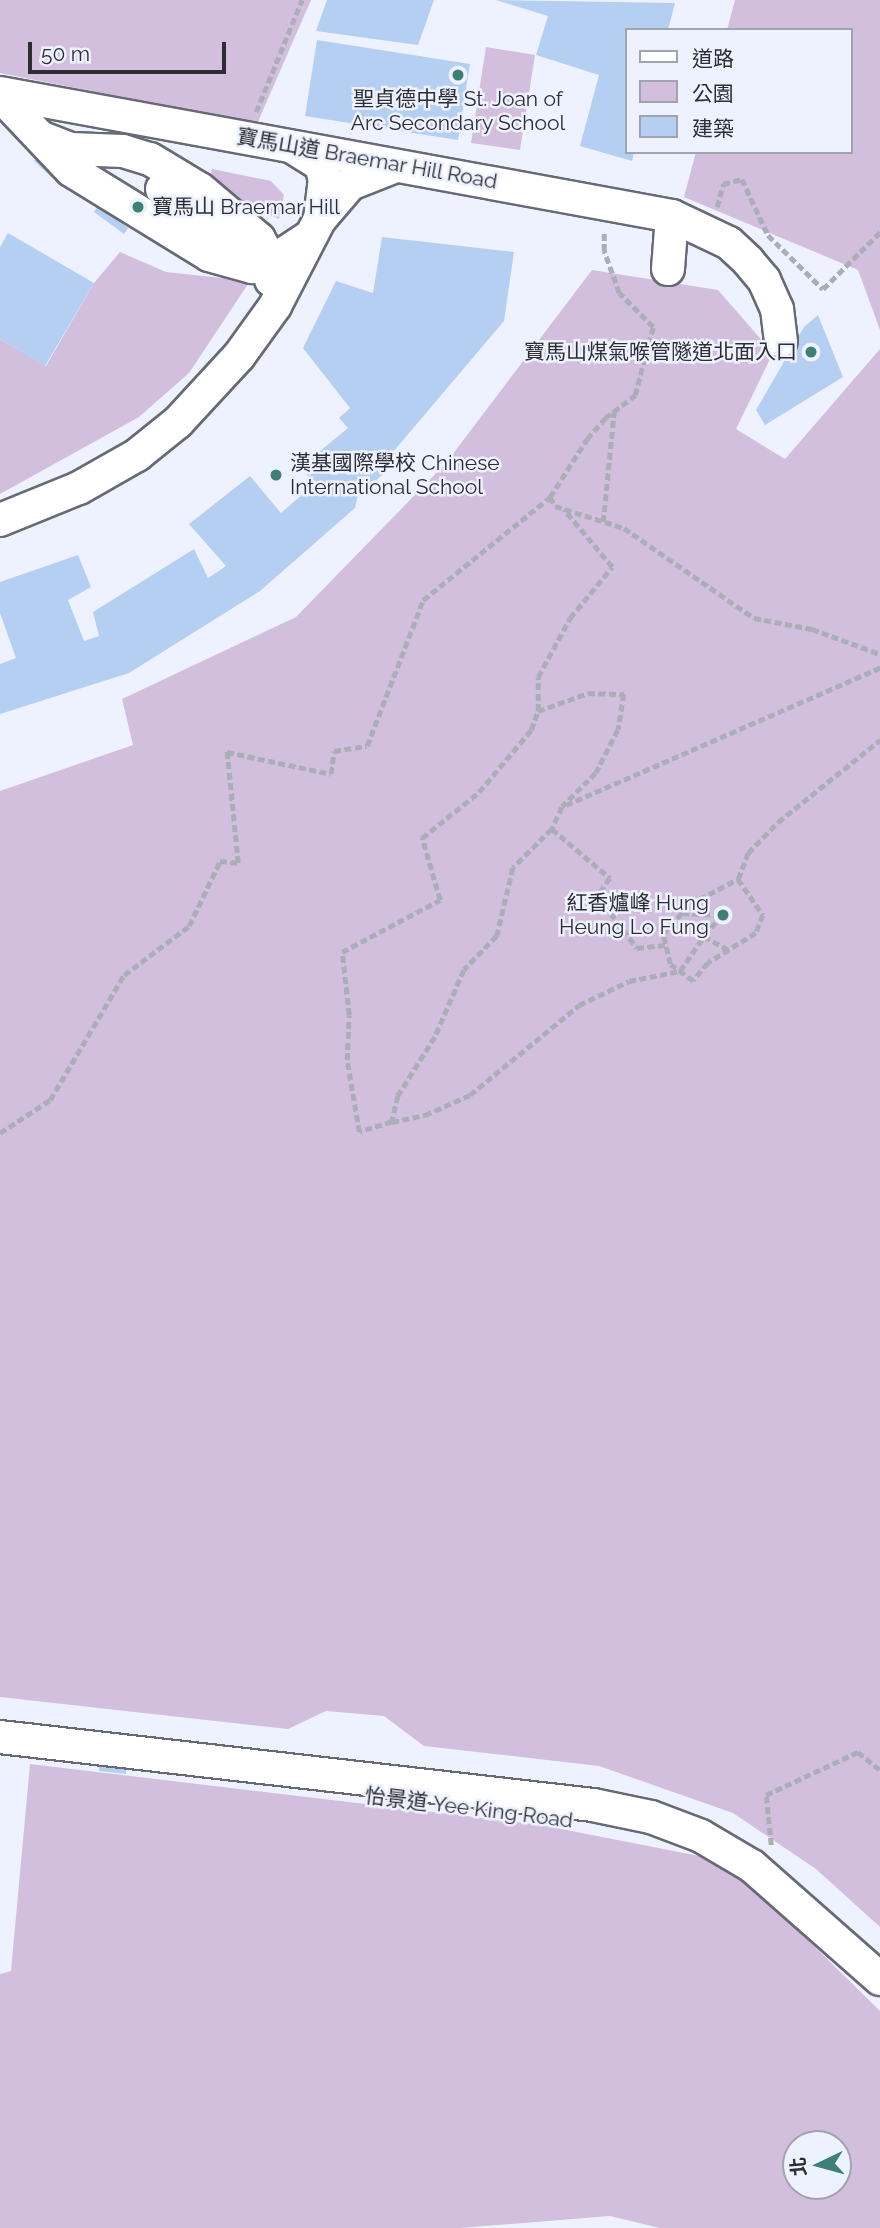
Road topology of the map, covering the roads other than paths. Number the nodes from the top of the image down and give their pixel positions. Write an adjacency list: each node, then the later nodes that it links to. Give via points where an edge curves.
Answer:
1 (0, 94): 2 (street); 3 (street, 寶馬山道 Braemar Hill Road)
2 (38, 137): 7 (street, via 71,170 170,233 222,261); 7 (street, via 71,149 98,150 188,205 206,234 227,253)
3 (284, 143): 4 (street, 寶馬山道 Braemar Hill Road); 6 (street, via 321,165 326,181)
4 (399, 165): 5 (street, 寶馬山道 Braemar Hill Road); 6 (street, via 350,184)
5 (672, 216): 8 (street); 10 (street, 寶馬山道 Braemar Hill Road, via 722,231 764,280 776,309)
6 (316, 226): 7 (street); 9 (street)
7 (261, 264): 9 (street)
8 (668, 269)
9 (260, 329): 11 (street, via 199,401 137,455 79,488)
10 (781, 341)
11 (0, 520)
12 (0, 1737): 13 (street, 怡景道 Yee King Road, via 593,1805 651,1817 701,1836 752,1866)
13 (880, 1979)

